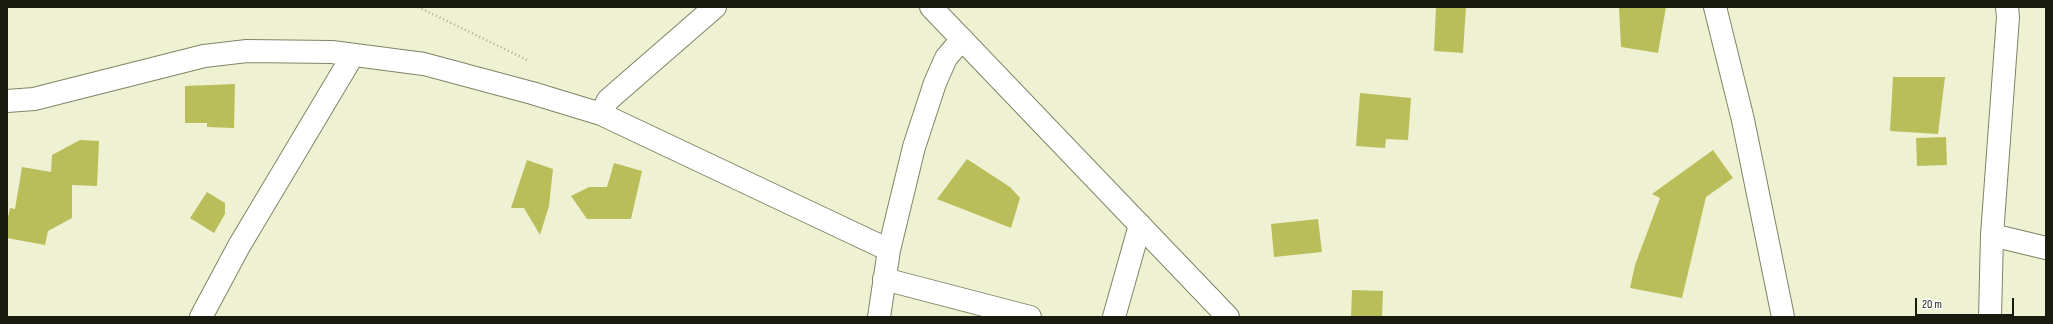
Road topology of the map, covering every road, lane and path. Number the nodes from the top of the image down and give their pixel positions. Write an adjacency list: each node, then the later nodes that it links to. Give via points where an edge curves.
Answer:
1 (418, 7): 8 (path)
2 (715, 7): 10 (street, via 608,100)
3 (931, 7): 6 (street)
4 (1715, 7): 21 (street, via 1743,120)
5 (2007, 7): 12 (street)
6 (962, 38): 11 (street); 14 (street, via 946,58 935,83 914,147)
7 (353, 55): 9 (street, via 332,52 247,51 204,56 34,99); 10 (street, via 424,64); 16 (street, via 239,246)
8 (531, 62)
9 (7, 101)
10 (601, 114): 14 (street)
11 (1140, 225): 19 (street); 20 (street)
12 (1992, 235): 13 (street); 22 (street)
13 (2046, 248)
14 (889, 250): 15 (street)
15 (884, 279): 17 (street); 18 (street)
16 (201, 317)
17 (879, 317)
18 (1030, 317)
19 (1114, 317)
20 (1228, 317)
21 (1783, 317)
22 (1990, 317)

